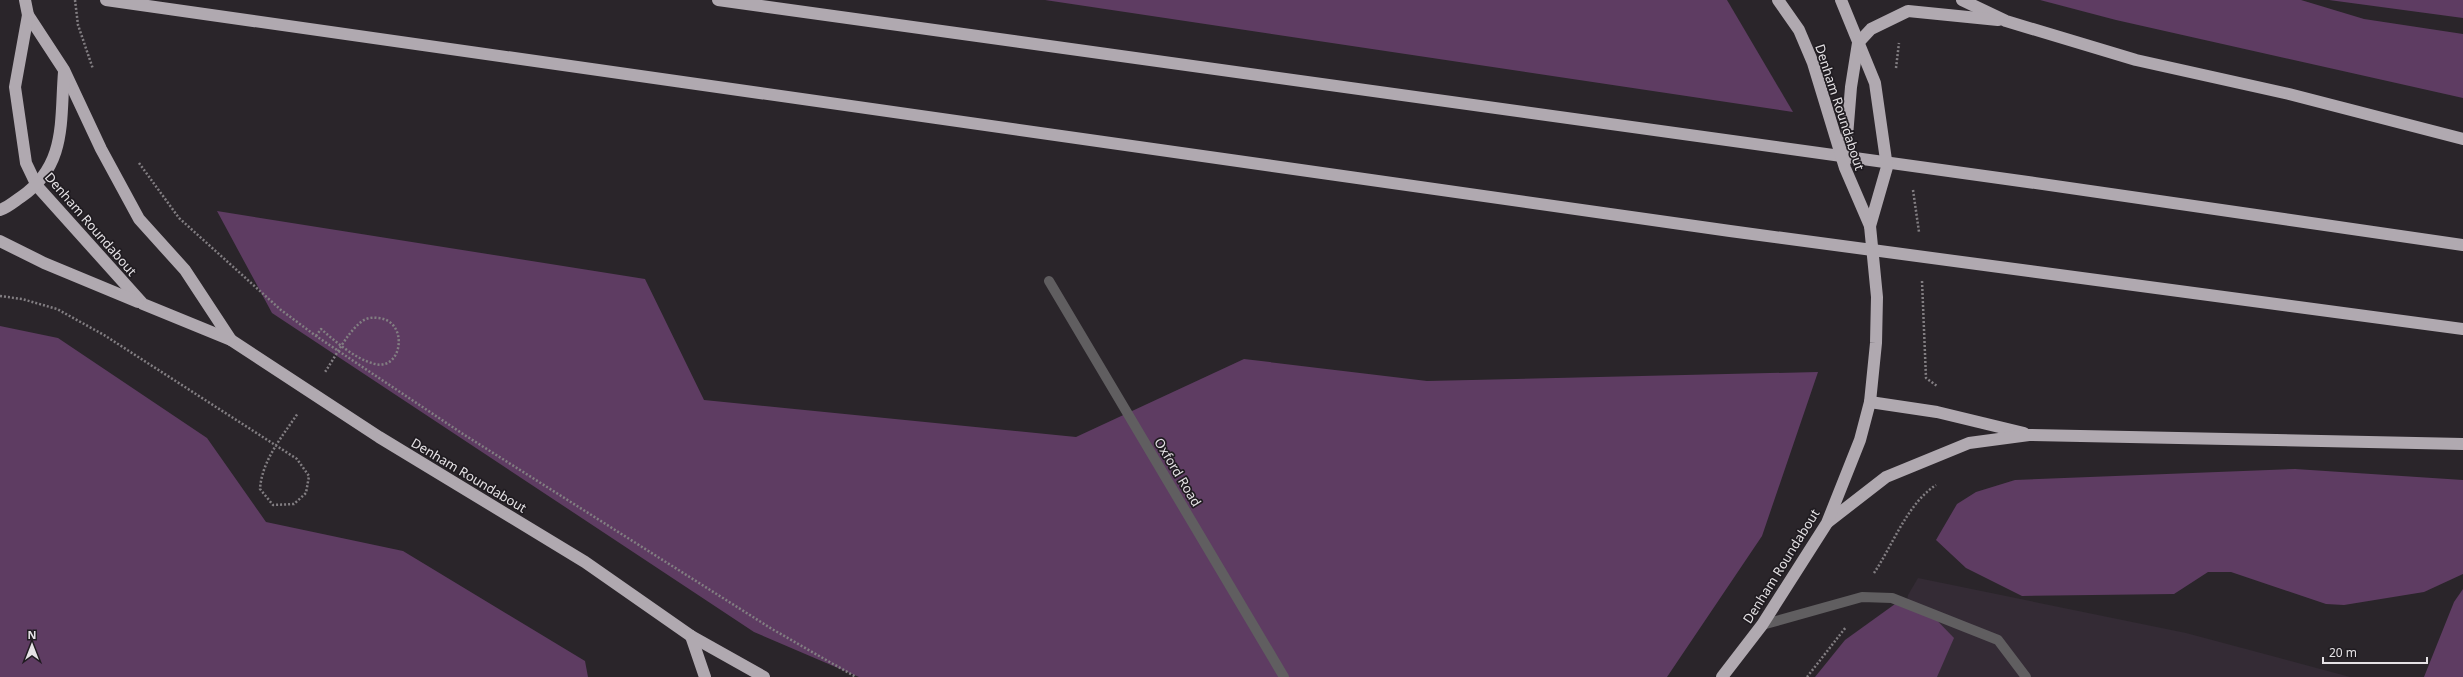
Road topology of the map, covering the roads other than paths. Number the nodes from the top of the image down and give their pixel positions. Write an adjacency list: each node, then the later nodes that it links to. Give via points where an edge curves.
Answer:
1 (25, 0): 7 (highway, Denham Roundabout)
2 (106, 0): 20 (highway, via 1730,231)
3 (718, 0): 17 (highway, via 1691,136 1939,168)
4 (1778, 0): 12 (highway, Denham Roundabout, via 1799,30 1813,63)
5 (1841, 0): 9 (highway, Denham Roundabout)
6 (1962, 0): 8 (highway)
7 (28, 15): 10 (highway, Denham Roundabout); 13 (highway, Denham Roundabout, via 15,87 26,163)
8 (2006, 21): 9 (highway, via 1908,11 1871,29); 11 (highway, via 2136,60 2289,94)
9 (1858, 42): 12 (highway, via 1851,87); 15 (highway, Denham Roundabout, via 1875,83 1887,167)
10 (64, 70): 13 (highway, via 58,147 49,170); 21 (highway, Denham Roundabout, via 101,149 139,219 185,270)
11 (2463, 139)
12 (1845, 168): 15 (highway, Denham Roundabout)
13 (37, 186): 14 (highway); 19 (highway, Denham Roundabout)
14 (0, 210)
15 (1870, 226): 22 (highway, Denham Roundabout, via 1877,297 1876,343)
16 (0, 241): 19 (highway, via 44,263)
17 (2463, 245)
18 (1049, 281): 30 (lane, Oxford Road)
19 (143, 304): 21 (highway, Denham Roundabout)
20 (2463, 329)
21 (231, 340): 27 (highway, Denham Roundabout, via 379,438 585,562)
22 (1870, 402): 23 (highway, via 1937,412); 25 (highway, Denham Roundabout, via 1860,440)
23 (2029, 435): 24 (highway); 25 (highway, via 1969,443 1886,477)
24 (2463, 444)
25 (1827, 523): 26 (highway, Denham Roundabout)
26 (1762, 625): 31 (highway, Denham Roundabout); 32 (lane, via 1862,597 1892,598 1998,640)
27 (691, 636): 28 (highway); 29 (highway, Denham Roundabout)
28 (705, 677)
29 (764, 677)
30 (1284, 677)
31 (1722, 677)
32 (2026, 677)

